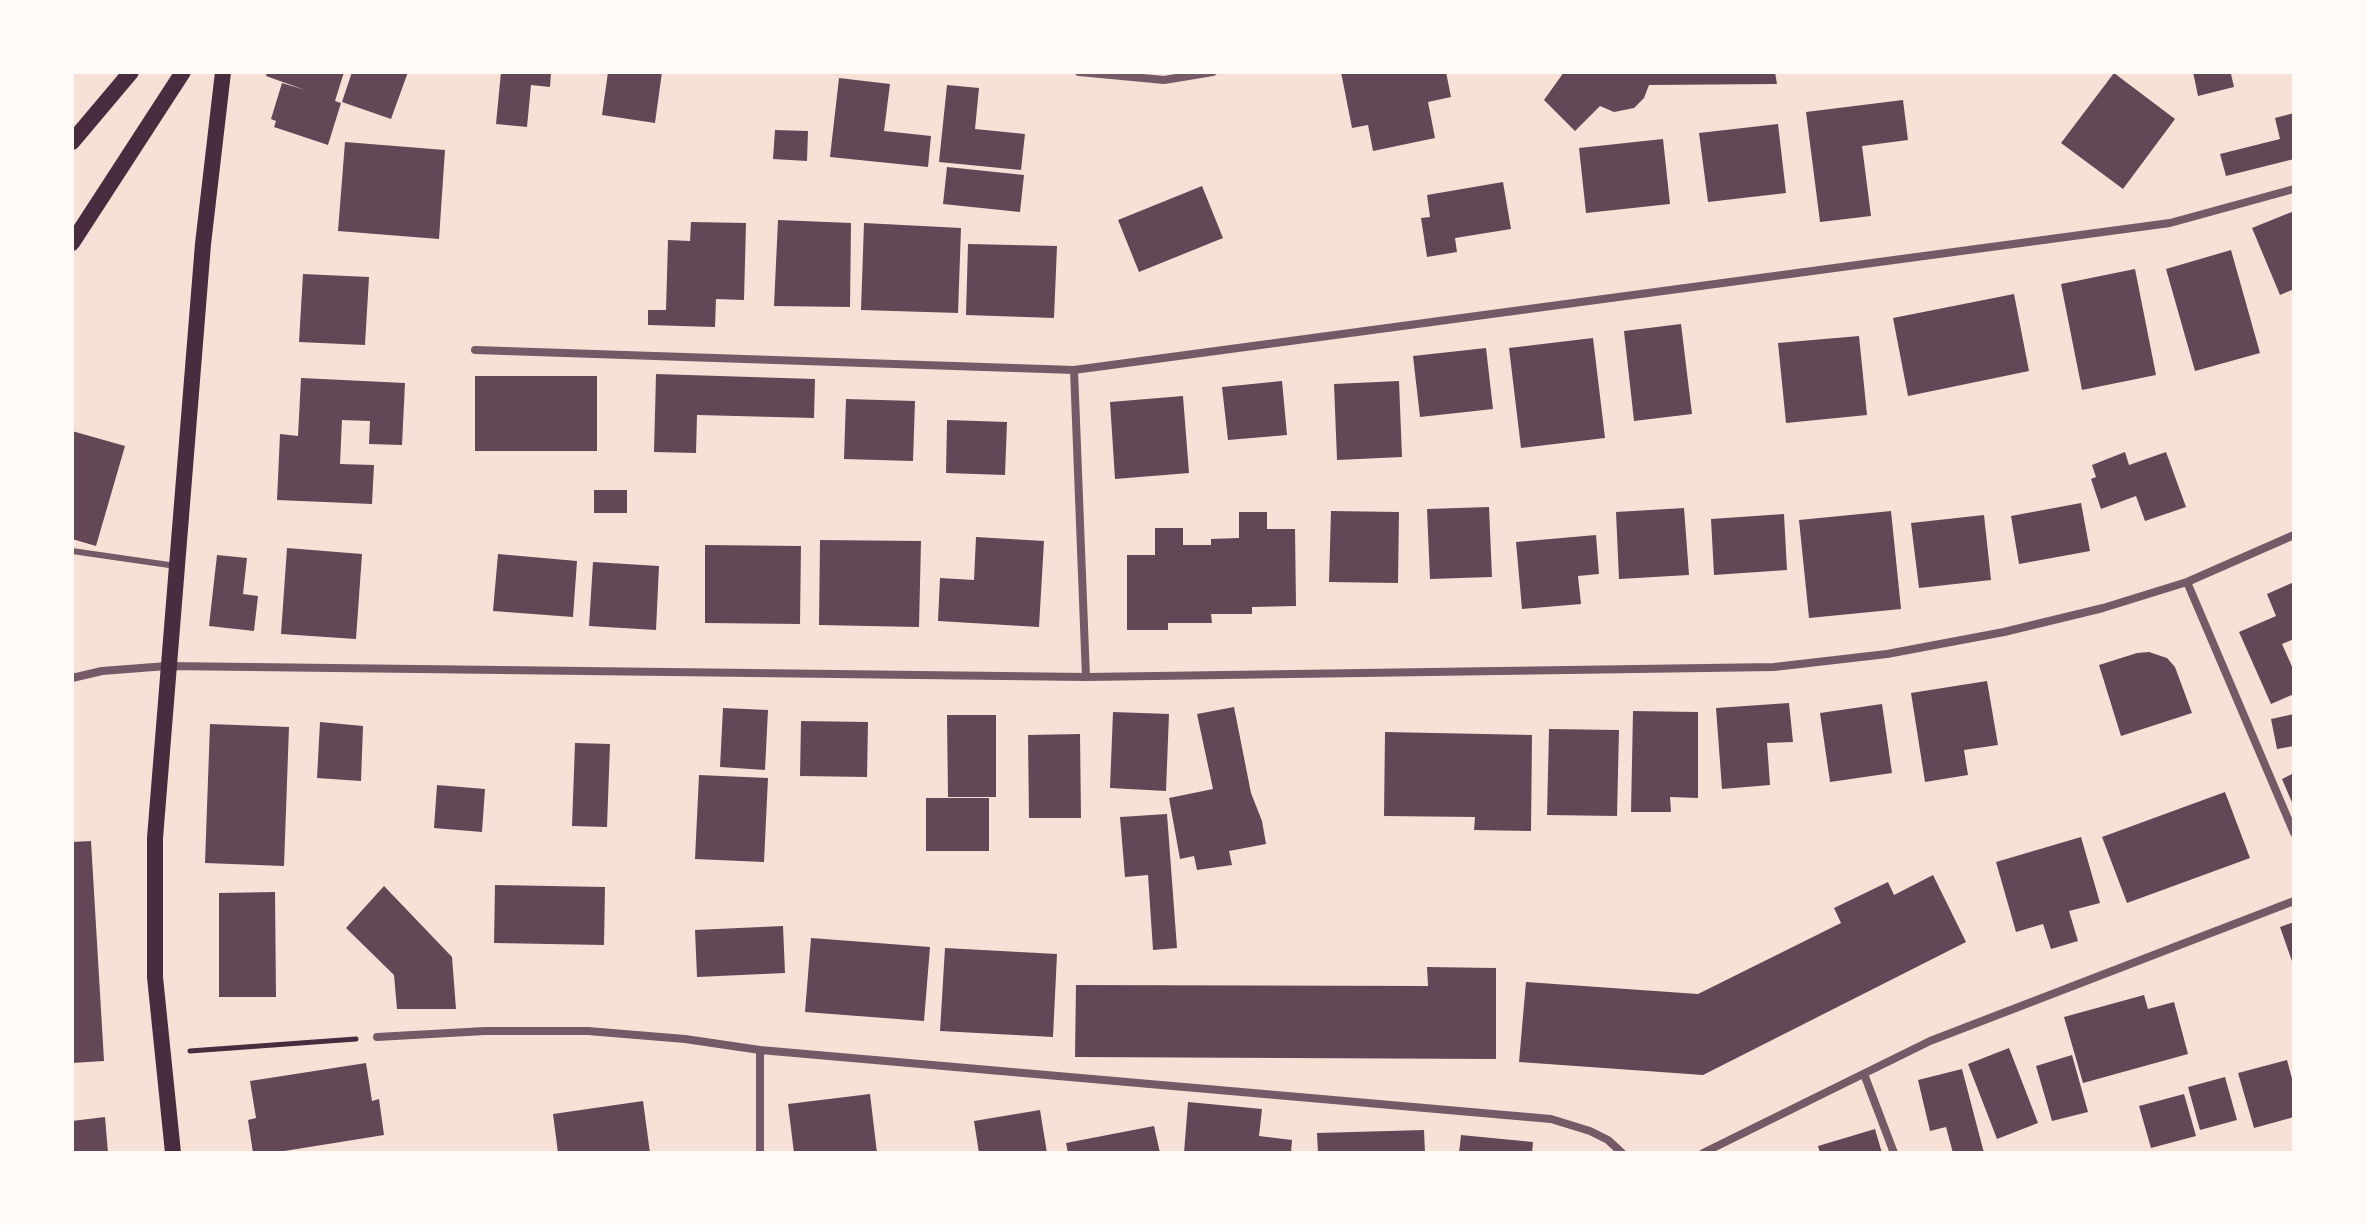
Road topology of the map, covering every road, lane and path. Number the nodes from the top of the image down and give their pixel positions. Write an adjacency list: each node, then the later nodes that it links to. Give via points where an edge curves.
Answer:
1 (131, 72): 6 (main road)
2 (183, 72): 8 (main road)
3 (223, 72): 13 (main road)
4 (1082, 72): 5 (street, via 1164,80)
5 (1213, 72)
6 (72, 142)
7 (2294, 189): 10 (street, via 2170,223)
8 (72, 243)
9 (475, 350): 10 (street)
10 (1074, 370): 16 (street)
11 (2294, 535): 14 (street)
12 (72, 551): 13 (lane)
13 (176, 566): 15 (main road)
14 (2187, 582): 16 (street, via 2004,632 1887,654 1774,667); 18 (street)
15 (167, 666): 16 (street); 17 (street); 22 (main road, via 154,882)
16 (1086, 677)
17 (72, 678)
18 (2294, 833)
19 (2294, 901): 23 (street, via 1975,1023)
20 (377, 1037): 21 (street, via 588,1031); 22 (path)
21 (760, 1050): 25 (street); 26 (street, via 1551,1119 1599,1135)
22 (162, 1052): 24 (main road)
23 (1864, 1074): 27 (street); 28 (street)
24 (173, 1153)
25 (760, 1153)
26 (1622, 1153)
27 (1703, 1153)
28 (1894, 1153)

